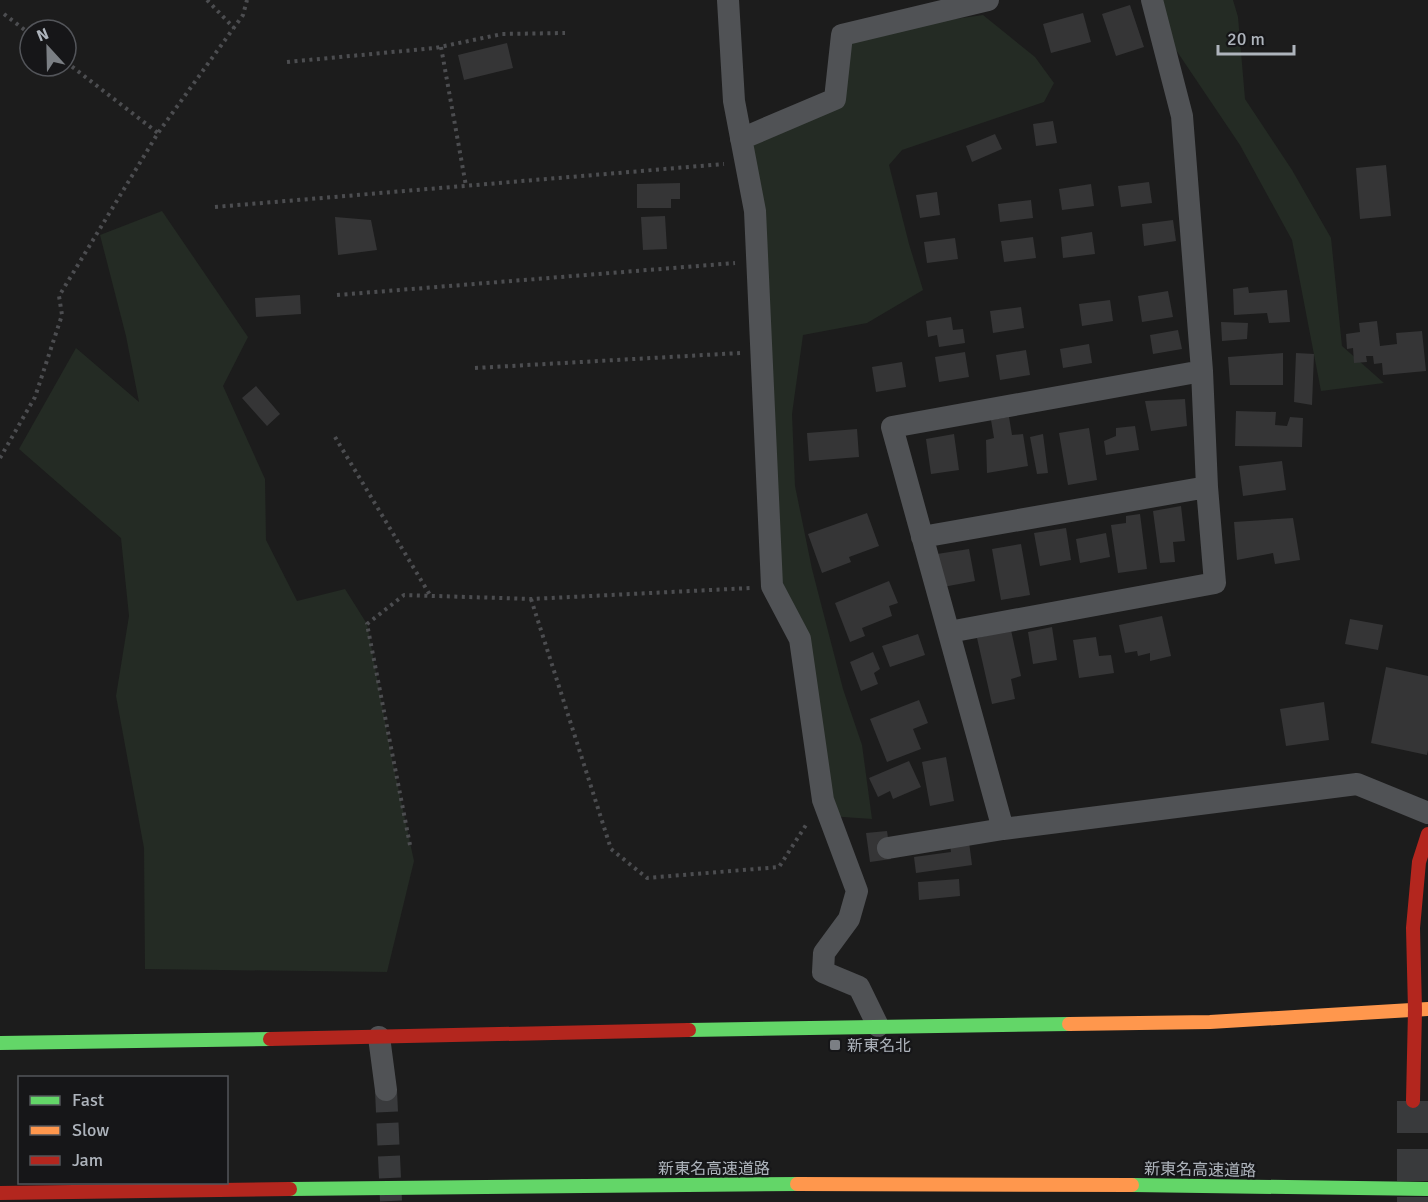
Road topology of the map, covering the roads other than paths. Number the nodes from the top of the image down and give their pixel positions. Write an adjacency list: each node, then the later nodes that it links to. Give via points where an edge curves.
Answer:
1 (728, 0): 4 (street, via 734,101)
2 (988, 0): 4 (street, via 842,35 835,99)
3 (1152, 0): 5 (street, via 1182,116)
4 (741, 139): 14 (street, via 755,211 772,586 800,639 822,800 856,891 849,919 824,954 823,972 859,987)
5 (1202, 371): 6 (street); 7 (street, via 892,427)
6 (1207, 487): 7 (street); 8 (street, via 1215,583)
7 (922, 537): 8 (street)
8 (949, 632): 10 (street)
9 (1428, 813): 10 (street, via 1357,784)
10 (1003, 829): 12 (street)
11 (1428, 834): 13 (main road, via 1419,862 1413,928)
12 (888, 848)
13 (1422, 1010): 14 (main road, via 1210,1022); 18 (main road)
14 (878, 1026): 16 (main road)
15 (1, 1036): 16 (main road)
16 (379, 1037): 17 (street)
17 (386, 1090)
18 (1413, 1101)
19 (1428, 1189): 20 (main road, 新東名高速道路, via 794,1184)
20 (0, 1193)

